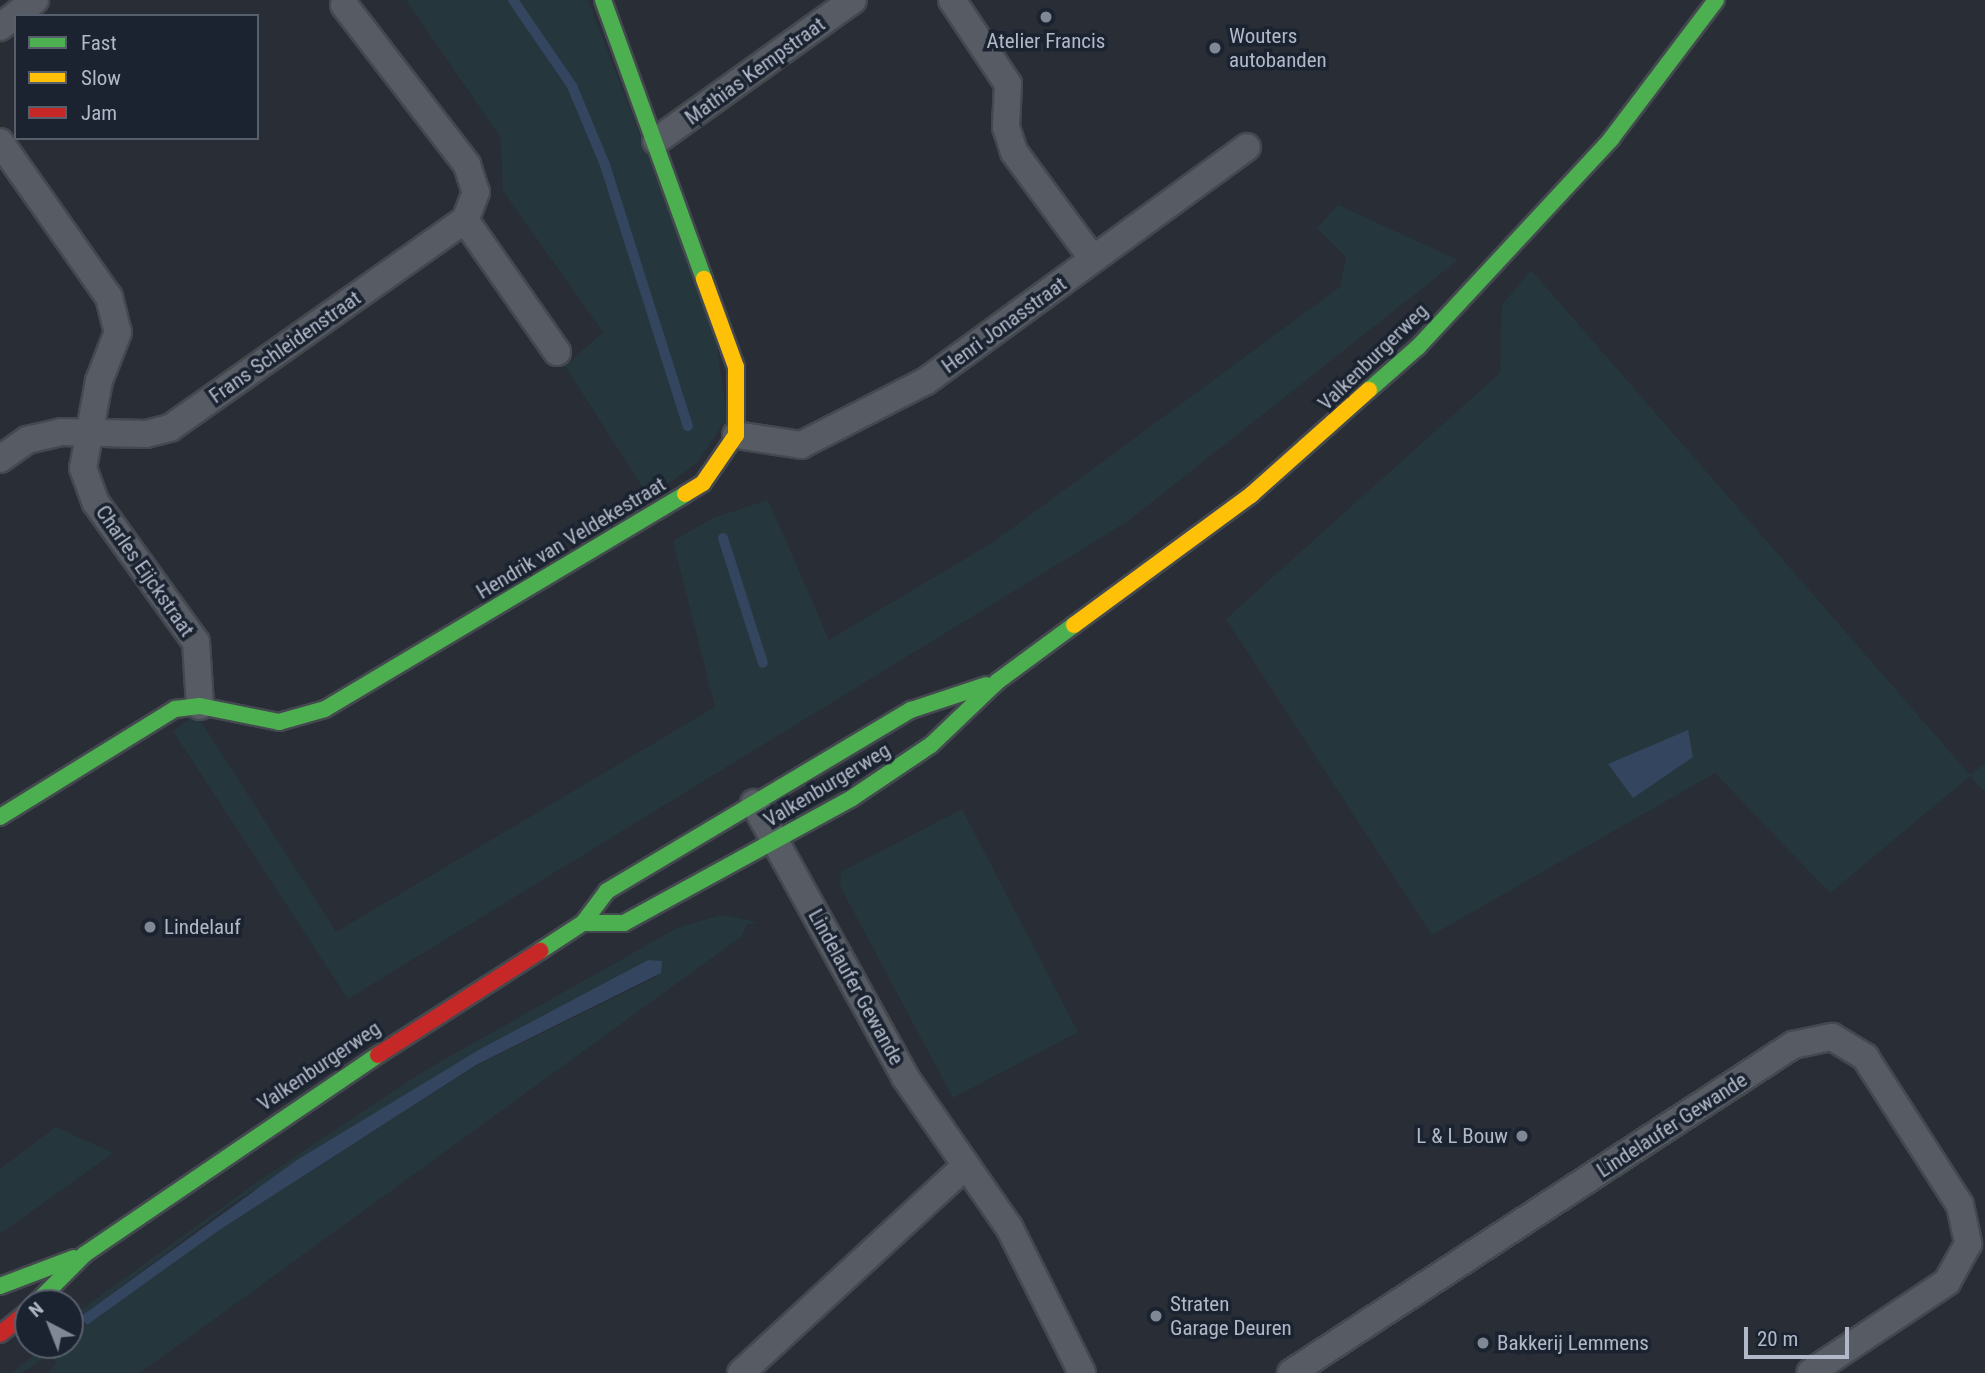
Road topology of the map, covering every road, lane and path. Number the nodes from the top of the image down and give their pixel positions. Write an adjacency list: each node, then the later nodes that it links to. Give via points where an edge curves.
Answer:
1 (35, 0): 7 (street)
2 (603, 0): 10 (main road)
3 (853, 0): 10 (street, Mathias Kempstraat)
4 (951, 0): 14 (street, via 1008,84 1006,128 1014,152)
5 (1716, 0): 19 (main road, Valkenburgerweg, via 1611,139 1418,347 1251,495)
6 (344, 5): 13 (street, via 467,165 476,192)
7 (17, 14)
8 (14, 16): 9 (street)
9 (0, 27)
10 (656, 141): 17 (main road, via 736,367)
11 (0, 142): 16 (street, Charles Eijckstraat, via 110,297 118,332)
12 (1247, 147): 14 (street, Henri Jonasstraat)
13 (465, 220): 15 (street); 16 (street, Frans Schleidenstraat, via 170,428 146,434)
14 (1093, 259): 17 (street, Henri Jonasstraat, via 926,381 830,433 801,444)
15 (557, 352)
16 (91, 429): 18 (street, Frans Schleidenstraat, via 27,440); 20 (street, Charles Eijckstraat, via 83,468 89,489 196,642)
17 (736, 435): 20 (main road, Hendrik van Veldekestraat, via 703,483 325,709 279,722)
18 (0, 459)
19 (998, 681): 21 (main road, Valkenburgerweg, via 911,710); 23 (main road, Valkenburgerweg, via 931,745)
20 (200, 706): 22 (main road, Hendrik van Veldekestraat, via 175,709)
21 (754, 803): 23 (street, Lindelaufer Gewande); 24 (main road, Valkenburgerweg, via 607,891)
22 (0, 817)
23 (776, 841): 24 (main road, Valkenburgerweg, via 624,923); 25 (street, Lindelaufer Gewande, via 905,1077)
24 (583, 923): 26 (main road, Valkenburgerweg, via 418,1024)
25 (964, 1167): 32 (street); 33 (street, Lindelaufer Gewande, via 1009,1227)
26 (85, 1254): 28 (main road, Valkenburgerweg); 29 (main road, Valkenburgerweg)
27 (1975, 1261): 34 (street, Lindelaufer Gewande, via 1960,1205 1865,1058 1845,1041 1819,1036 1793,1045); 35 (street, Lindelaufer Gewande)
28 (0, 1286)
29 (50, 1289)
30 (14, 1322): 31 (main road)
31 (0, 1334)
32 (741, 1373)
33 (1082, 1373)
34 (1291, 1373)
35 (1810, 1373)

